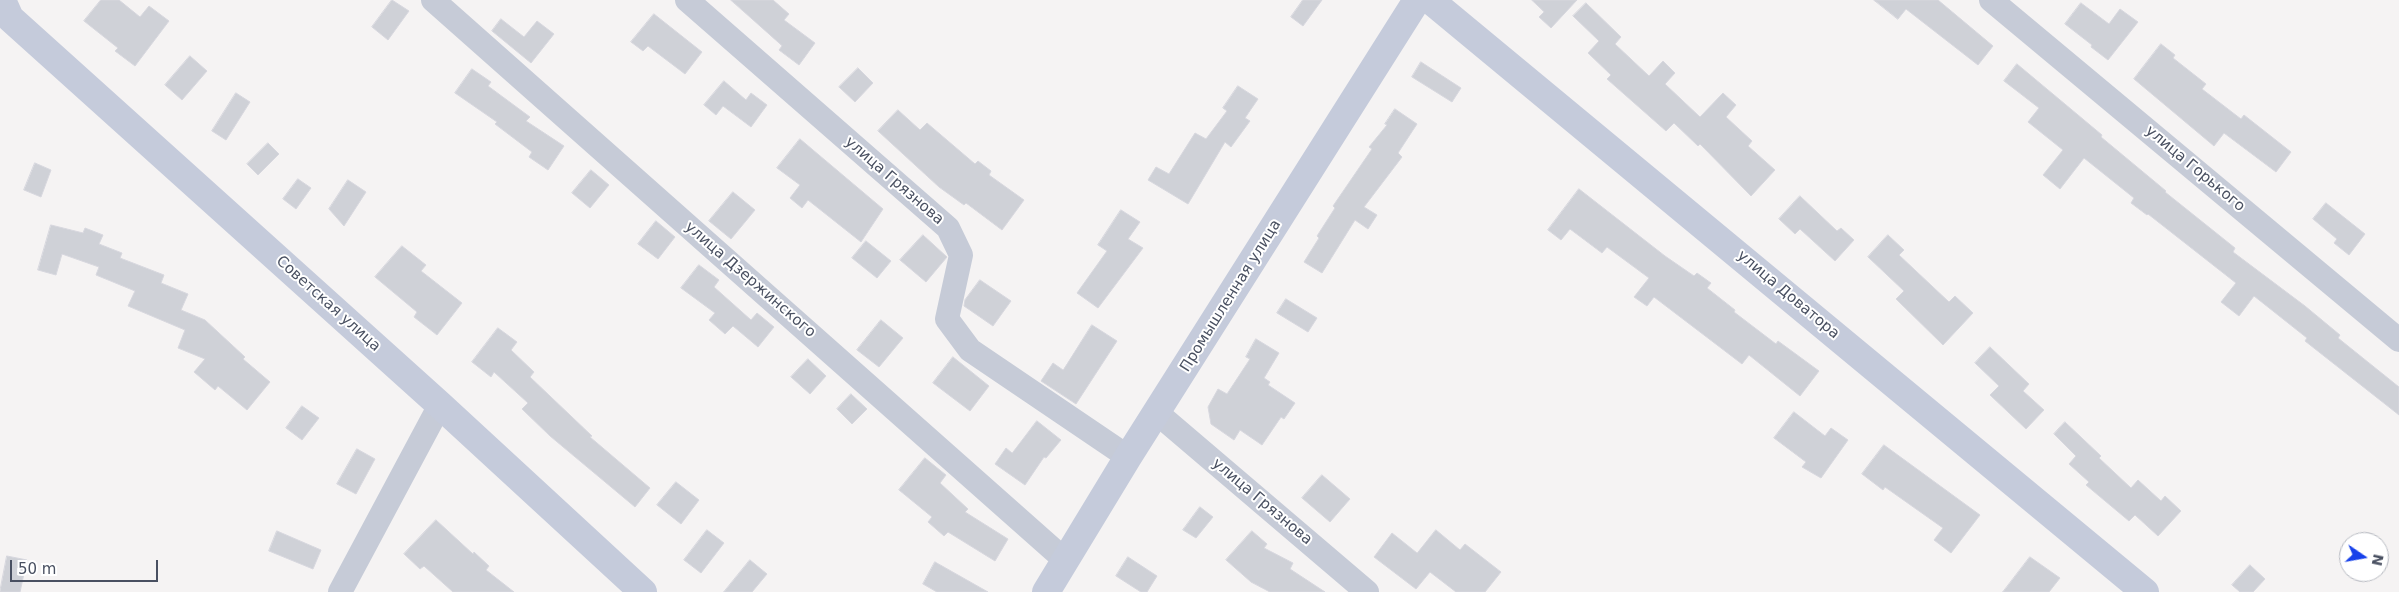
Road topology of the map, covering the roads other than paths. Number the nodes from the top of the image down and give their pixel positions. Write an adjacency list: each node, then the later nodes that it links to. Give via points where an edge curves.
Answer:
1 (433, 0): 11 (street, улица Дзержинского)
2 (688, 0): 10 (street, улица Грязнова, via 948,228 961,255 947,319 970,350)
3 (1417, 0): 9 (street, Промышленная улица)
4 (1430, 0): 16 (street, улица Доватора)
5 (1991, 0): 7 (street, улица Горького)
6 (6, 9): 8 (street, Советская улица)
7 (2399, 340)
8 (440, 405): 12 (street); 13 (street, Советская улица)
9 (1157, 413): 10 (street, Промышленная улица); 15 (street, улица Грязнова)
10 (1128, 457): 11 (street, Промышленная улица)
11 (1066, 561): 14 (street, Промышленная улица)
12 (340, 592)
13 (643, 592)
14 (1046, 592)
15 (1367, 592)
16 (2145, 592)

